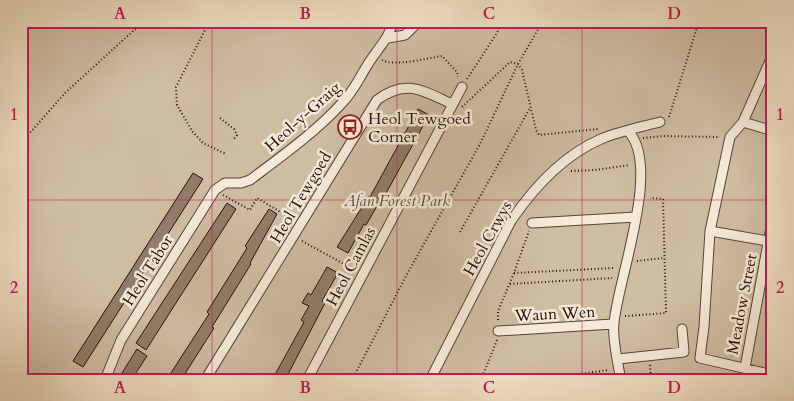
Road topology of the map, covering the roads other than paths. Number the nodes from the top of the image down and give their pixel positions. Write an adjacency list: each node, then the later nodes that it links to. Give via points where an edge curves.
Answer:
1 (393, 21): 3 (street, Heol-y-Graig)
2 (419, 21): 3 (street, via 405,34)
3 (388, 38): 11 (street, Heol-y-Graig, via 343,103 295,146 250,180)
4 (773, 54): 8 (street)
5 (462, 87): 6 (street, Heol Camlas)
6 (452, 104): 24 (street, Heol Tewgoed, via 412,88 398,88 377,100); 25 (street, Heol Camlas)
7 (664, 120): 9 (street, Heol Crwys)
8 (743, 122): 10 (street); 15 (street, via 730,138)
9 (628, 131): 13 (street, Waun Wen, via 635,138 642,182); 26 (street, Heol Crwys, via 601,139 579,151 525,200 511,221)
10 (773, 131)
11 (225, 183): 23 (street, Heol Tabor, via 215,190 121,340)
12 (773, 216): 16 (street, Meadow Street)
13 (636, 217): 14 (street); 17 (street, Waun Wen)
14 (531, 226)
15 (710, 231): 16 (street); 21 (street, via 700,358)
16 (770, 242): 21 (street, Meadow Street)
17 (614, 321): 19 (street, Waun Wen); 20 (street, Waun Wen)
18 (682, 329): 20 (street, via 684,352)
19 (498, 331)
20 (618, 359): 27 (street, Waun Wen)
21 (744, 368): 22 (street)
22 (773, 375)
23 (105, 380)
24 (205, 380)
25 (307, 380)
26 (430, 380)
27 (621, 380)

